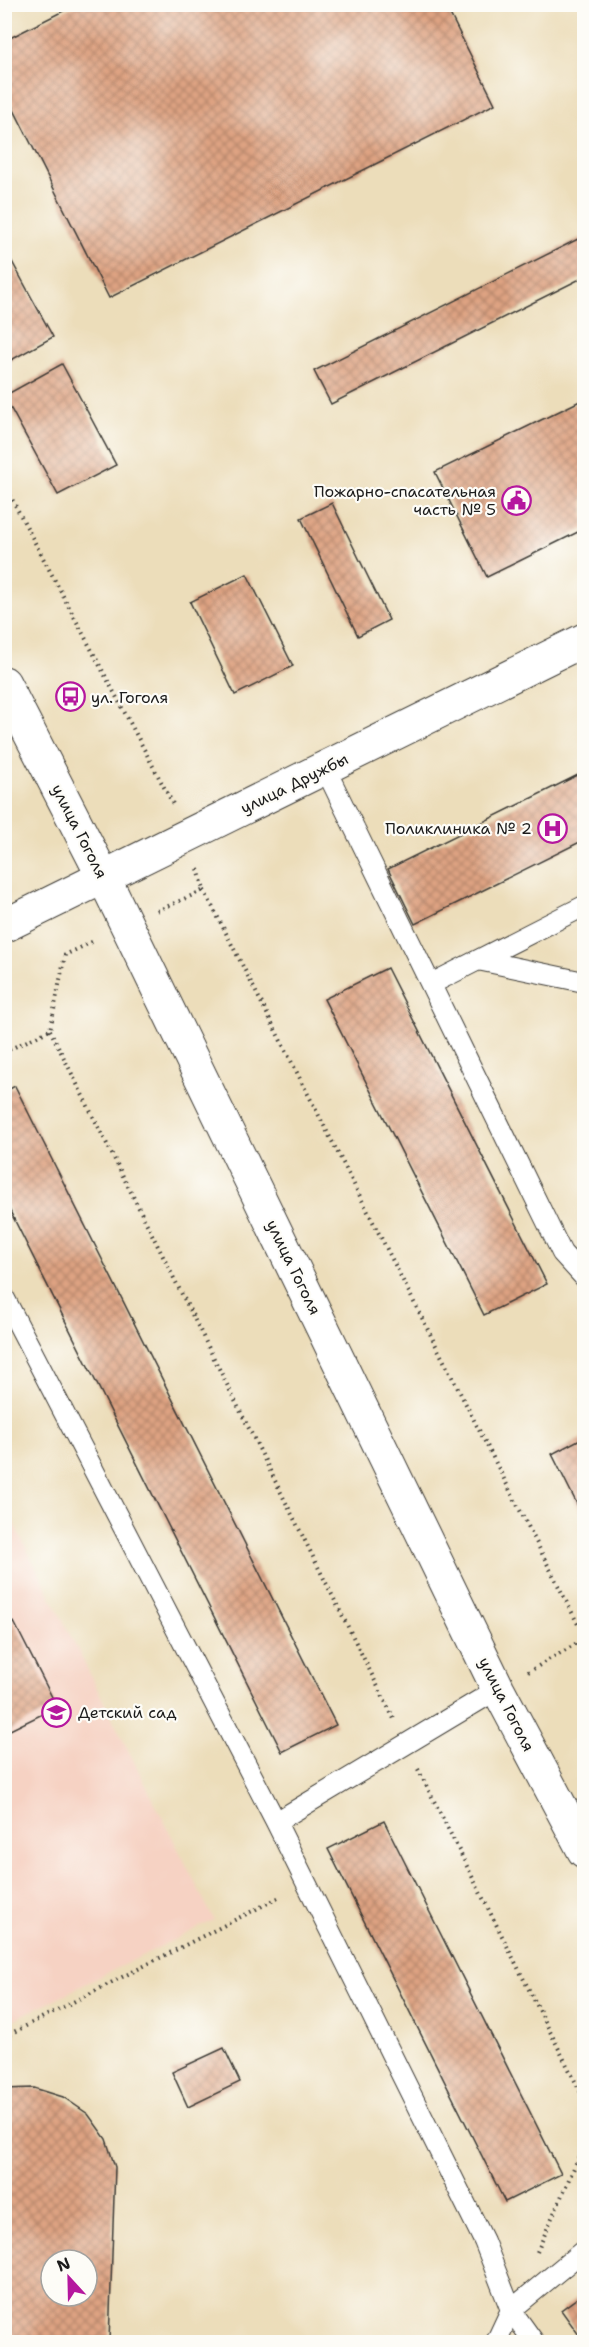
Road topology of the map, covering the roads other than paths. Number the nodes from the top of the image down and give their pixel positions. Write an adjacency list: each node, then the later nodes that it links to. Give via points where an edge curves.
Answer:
1 (585, 640): 4 (street, улица Дружбы)
2 (4, 683): 3 (street, улица Гоголя)
3 (12, 716): 5 (street, улица Гоголя)
4 (325, 768): 5 (street, улица Дружбы); 10 (lane)
5 (104, 878): 7 (street, улица Дружбы); 13 (street, улица Гоголя)
6 (585, 906): 8 (lane)
7 (4, 926)
8 (478, 960): 9 (lane); 10 (lane)
9 (585, 982)
10 (431, 984): 11 (lane, via 562,1253)
11 (585, 1277)
12 (4, 1298): 14 (lane)
13 (498, 1689): 14 (lane); 15 (street, улица Гоголя)
14 (276, 1822): 17 (lane, via 484,2241)
15 (585, 1851)
16 (585, 2250): 17 (lane)
17 (511, 2310): 18 (lane); 19 (lane)
18 (496, 2343)
19 (534, 2343)

